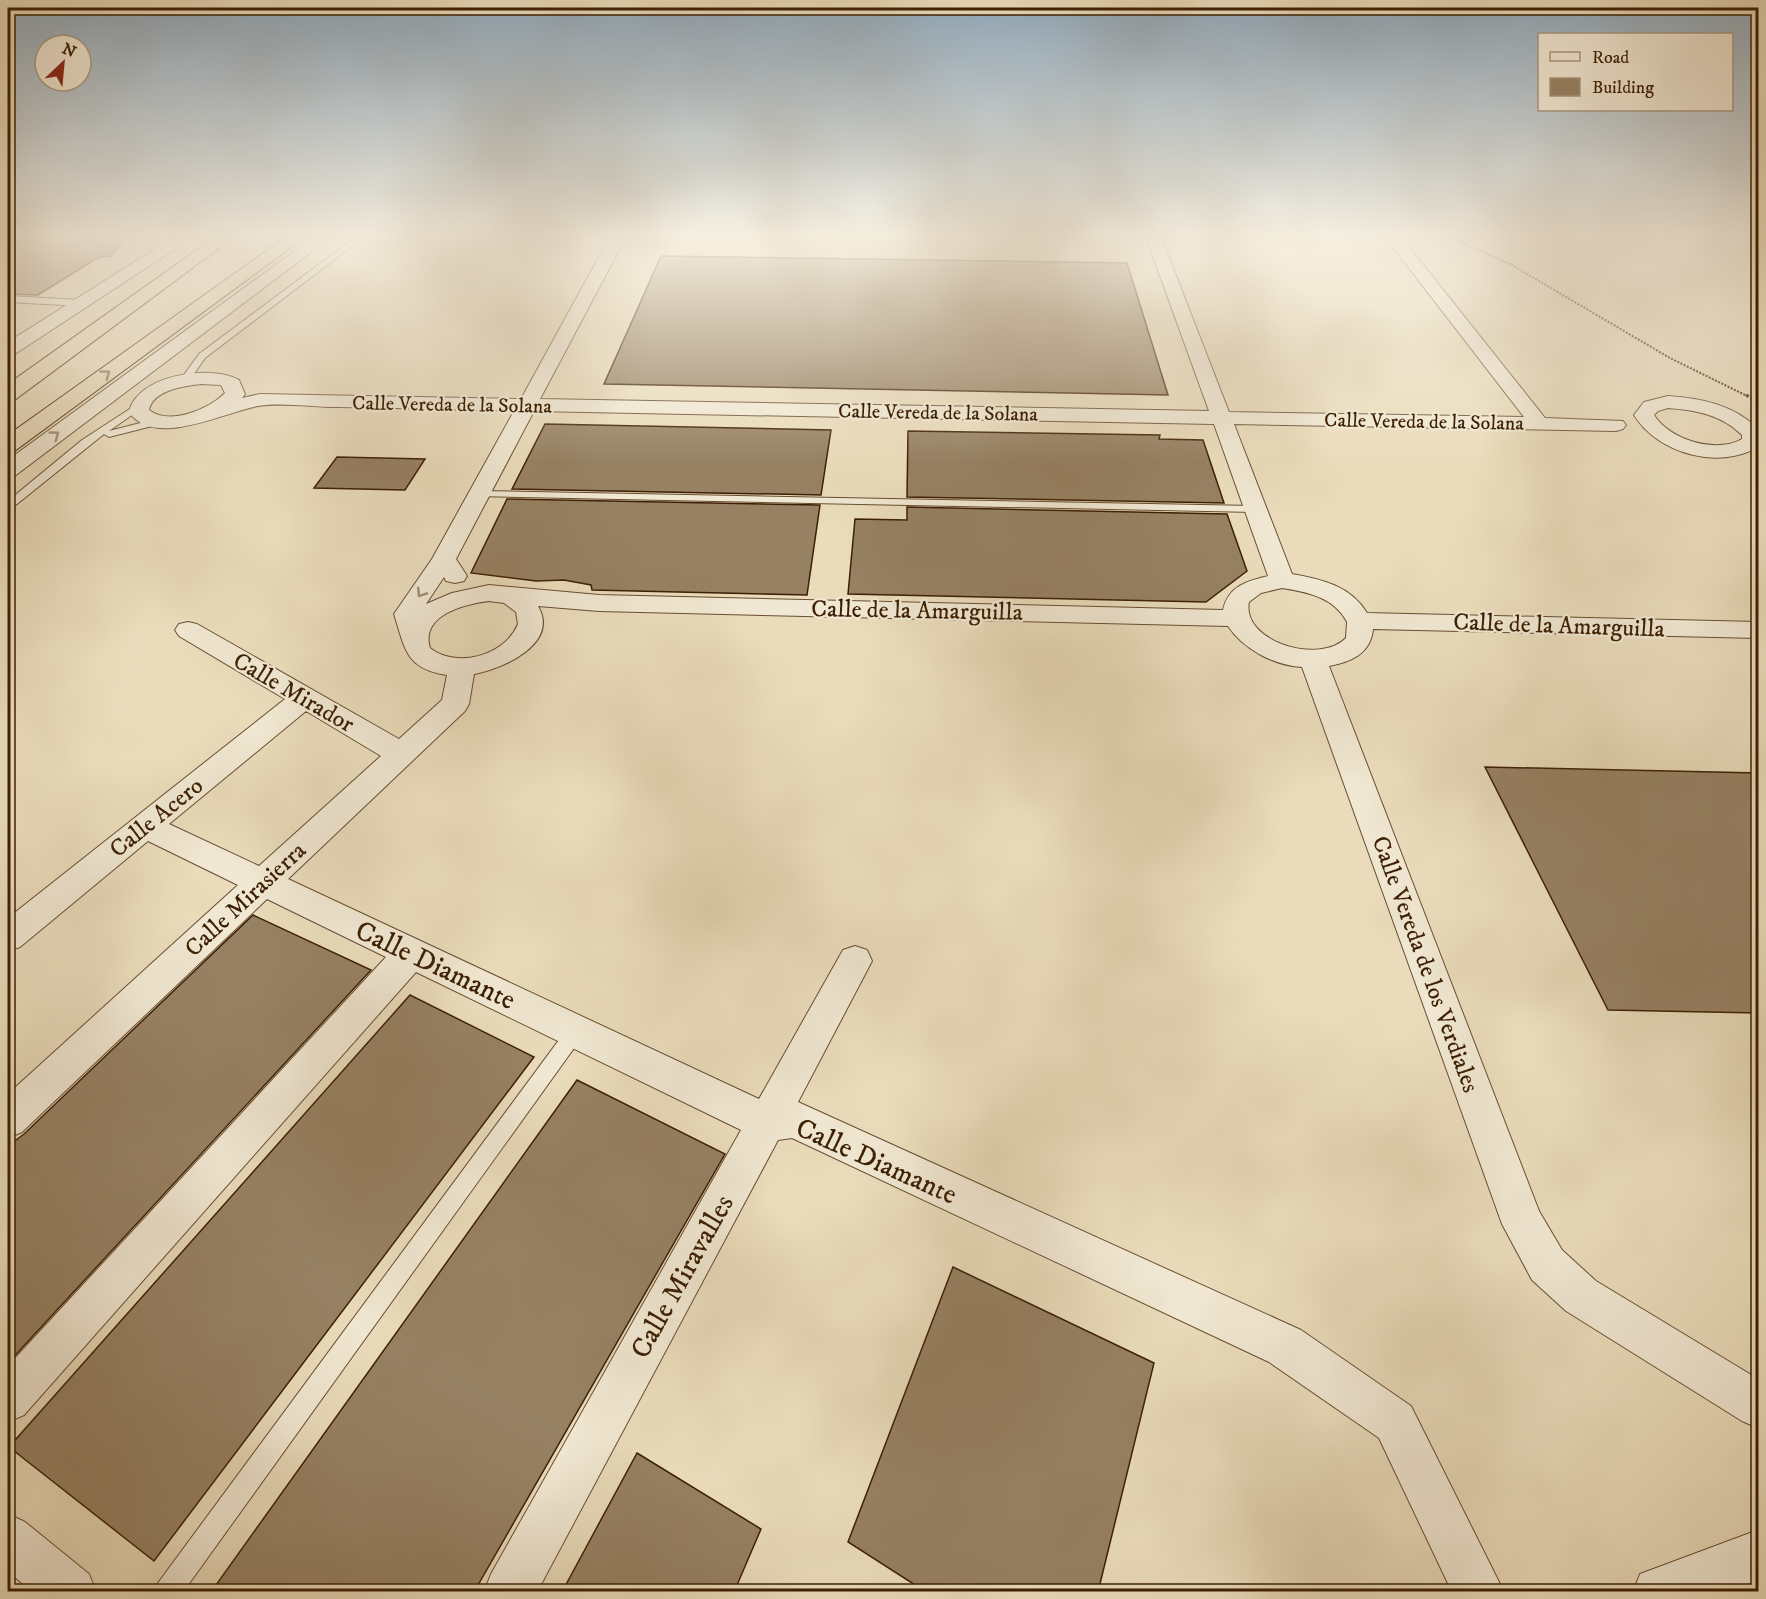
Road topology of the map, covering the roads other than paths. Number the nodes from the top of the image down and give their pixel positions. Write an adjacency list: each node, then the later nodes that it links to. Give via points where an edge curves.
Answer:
1 (68, 312): 10 (street)
2 (122, 312): 13 (highway)
3 (165, 312): 18 (highway)
4 (193, 312): 26 (highway, one-way to 4)
5 (223, 312): 27 (street, one-way to 5)
6 (261, 312): 11 (lane, via 202,356)
7 (578, 312): 15 (street)
8 (1182, 312): 20 (street)
9 (1452, 312): 22 (street)
10 (8, 350)
11 (186, 380): 12 (street, Calle Vereda de la Solana, via 214,378 225,380); 16 (street, Calle Vereda de la Solana, via 150,393)
12 (236, 389): 14 (street, Calle Vereda de la Solana); 17 (street, via 231,399)
13 (8, 394)
14 (260, 400): 15 (street, Calle Vereda de la Solana); 17 (street, Calle Vereda de la Solana)
15 (528, 405): 20 (street, Calle Vereda de la Solana); 28 (street)
16 (139, 406): 21 (street, via 142,416); 25 (lane)
17 (217, 410): 21 (street, Calle Vereda de la Solana, via 189,419)
18 (17, 415)
19 (1644, 415): 23 (street, Calle Vereda de la Solana); 24 (street, via 1646,422); 24 (street, Calle Vereda de la Solana, via 1655,404 1702,406 1745,426 1752,434 1752,442 1734,451 1719,451)
20 (1222, 417): 22 (street, Calle Vereda de la Solana); 30 (street)
21 (160, 421): 25 (lane)
22 (1539, 423): 23 (street, Calle Vereda de la Solana)
23 (1616, 425): 24 (street, Calle Vereda de la Solana)
24 (1666, 437)
25 (86, 442): 29 (lane)
26 (8, 445)
27 (8, 470)
28 (479, 495): 30 (lane); 31 (street)
29 (8, 506)
30 (1255, 508): 32 (street)
31 (444, 559): 33 (street, via 456,578); 40 (street, one-way to 40, via 407,614)
32 (1282, 580): 35 (street, via 1260,583 1244,591 1235,603); 36 (street, via 1330,592 1349,606)
33 (498, 595): 34 (street, Calle de la Amarguilla); 39 (street, via 520,602 529,611); 40 (street, via 450,601 420,623)
34 (599, 603): 35 (street, Calle de la Amarguilla); 39 (street, Calle de la Amarguilla, via 564,615)
35 (1236, 618): 41 (street, via 1246,634 1264,647)
36 (1360, 621): 38 (street, Calle de la Amarguilla); 41 (street, via 1361,636 1353,649 1336,657)
37 (188, 630): 43 (street, Calle Mirador)
38 (1758, 630)
39 (527, 635): 42 (street, via 501,657)
40 (415, 636): 42 (street, via 421,656 438,664)
41 (1313, 660): 54 (street, Calle Vereda de los Verdiales, via 1523,1224 1548,1265 1581,1296)
42 (462, 667): 44 (street, Calle Mirasierra, via 455,704)
43 (304, 698): 44 (street, Calle Mirador); 45 (street, Calle Acero)
44 (401, 754): 46 (street, Calle Mirasierra)
45 (145, 826): 46 (street, Calle Diamante); 47 (street, Calle Acero)
46 (263, 882): 48 (street, Calle Diamante); 51 (street, Calle Mirasierra)
47 (8, 937)
48 (411, 953): 50 (street, Calle Diamante); 53 (street)
49 (855, 961): 52 (street, Calle Miravalles)
50 (576, 1031): 52 (street, Calle Diamante); 58 (lane)
51 (8, 1119)
52 (765, 1122): 59 (street, Calle Miravalles); 60 (street, Calle Diamante, via 794,1119 1285,1346 1395,1422)
53 (8, 1399)
54 (1758, 1405)
55 (8, 1539): 57 (street)
56 (1758, 1555): 61 (street)
57 (71, 1592)
58 (167, 1592)
59 (509, 1592)
60 (1479, 1592)
61 (1658, 1592)

